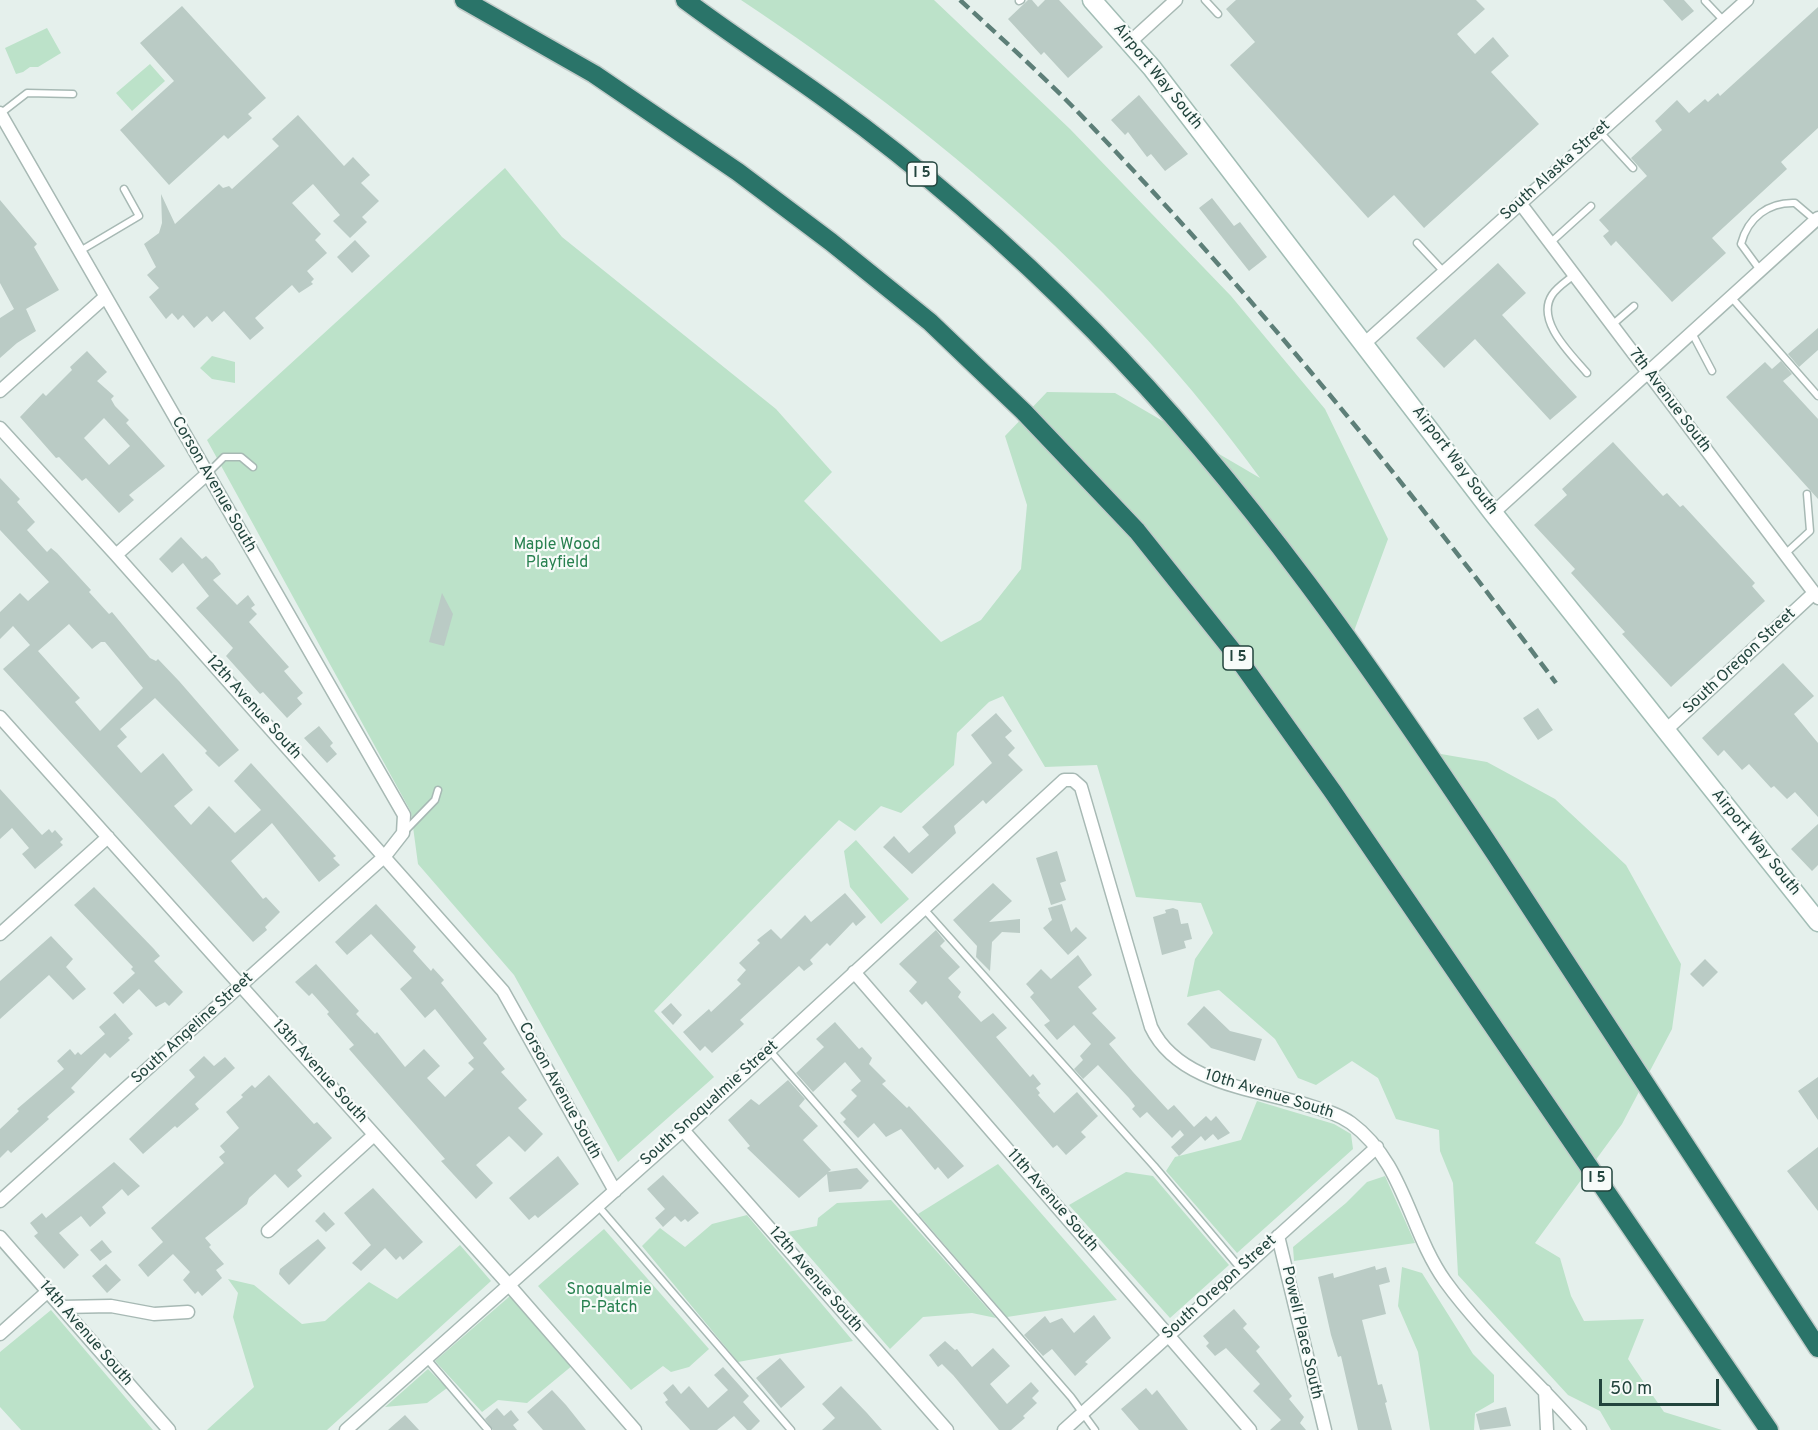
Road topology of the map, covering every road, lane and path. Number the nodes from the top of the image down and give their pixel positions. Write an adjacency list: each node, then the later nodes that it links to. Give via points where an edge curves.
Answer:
1 (464, 0): 92 (highway, I 5, via 594,74 738,172 930,321 1024,412 1137,531 1232,650)
2 (670, 0): 11 (highway, I 5)
3 (685, 0): 11 (highway)
4 (1092, 0): 12 (main road, Airport Way South)
5 (1176, 0): 12 (street)
6 (1205, 0): 9 (lane)
7 (1747, 0): 10 (street, South Alaska Street)
8 (1705, 1): 10 (lane)
9 (1218, 14)
10 (1724, 21): 15 (street, South Alaska Street)
11 (734, 36): 76 (highway, I 5, via 901,156 1007,246 1166,408 1366,661)
12 (1130, 42): 32 (main road, Airport Way South)
13 (73, 94): 14 (lane, via 27,93)
14 (0, 113): 23 (street, Corson Avenue South)
15 (1600, 132): 16 (lane); 18 (street, South Alaska Street)
16 (1633, 168)
17 (124, 189): 23 (lane, via 139,216)
18 (1520, 203): 22 (street, 7th Avenue South); 25 (street, South Alaska Street)
19 (1591, 206): 22 (lane)
20 (1816, 219): 24 (street); 24 (lane, via 1796,203 1781,202 1765,209 1752,222 1741,244)
21 (1418, 243): 25 (lane)
22 (1550, 243): 26 (street, 7th Avenue South)
23 (80, 251): 27 (street, Corson Avenue South)
24 (1761, 270): 28 (street)
25 (1444, 272): 32 (street, South Alaska Street)
26 (1574, 275): 30 (street, 7th Avenue South); 34 (lane, via 1553,293 1548,313 1556,334)
27 (105, 297): 36 (street); 40 (street, Corson Avenue South)
28 (1731, 297): 31 (street); 37 (lane)
29 (1634, 306): 30 (lane)
30 (1612, 326): 35 (street, 7th Avenue South)
31 (1692, 333): 33 (lane); 35 (street)
32 (1365, 343): 42 (main road, Airport Way South)
33 (1712, 371)
34 (1587, 373)
35 (1647, 373): 42 (street); 43 (street, 7th Avenue South)
36 (0, 391)
37 (1818, 396)
38 (0, 428): 44 (street, 12th Avenue South)
39 (253, 467): 40 (lane, via 242,458 224,457)
40 (207, 474): 44 (street); 50 (street, Corson Avenue South, via 404,815)
41 (1807, 494): 43 (lane, via 1810,531)
42 (1493, 513): 47 (main road, Airport Way South)
43 (1785, 554): 45 (street, 7th Avenue South)
44 (116, 555): 52 (street, 12th Avenue South)
45 (1816, 595): 47 (street, South Oregon Street)
46 (0, 717): 51 (street, 13th Avenue South)
47 (1666, 730): 54 (main road, Airport Way South)
48 (1073, 780): 53 (street, South Snoqualmie Street, via 1064,780); 62 (street, 10th Avenue South, via 1081,787 1152,1028 1165,1050 1202,1075 1331,1112 1367,1135)
49 (438, 790): 50 (lane, via 435,800)
50 (404, 833): 52 (street)
51 (108, 837): 55 (street); 57 (street, 13th Avenue South)
52 (385, 856): 57 (street, South Angeline Street); 58 (street, 12th Avenue South)
53 (924, 908): 56 (street, South Snoqualmie Street); 69 (lane)
54 (1818, 922)
55 (0, 934)
56 (854, 972): 59 (street, South Snoqualmie Street); 75 (street, 11th Avenue South)
57 (242, 985): 61 (street, 13th Avenue South); 64 (street, South Angeline Street)
58 (503, 991): 63 (street, Corson Avenue South)
59 (769, 1051): 60 (street, South Snoqualmie Street); 79 (lane)
60 (683, 1130): 63 (street, South Snoqualmie Street); 85 (street, 12th Avenue South)
61 (374, 1135): 66 (street); 70 (street, 13th Avenue South)
62 (1377, 1147): 67 (street, South Oregon Street); 78 (street, 10th Avenue South, via 1444,1279)
63 (615, 1191): 65 (street, South Snoqualmie Street)
64 (0, 1202)
65 (598, 1206): 70 (street, South Snoqualmie Street); 84 (lane)
66 (268, 1231)
67 (1278, 1236): 69 (street, South Oregon Street); 89 (street, Powell Place South)
68 (0, 1237): 71 (street, 14th Avenue South)
69 (1241, 1269): 75 (street, South Oregon Street)
70 (509, 1285): 77 (street, South Snoqualmie Street); 83 (street, 13th Avenue South)
71 (47, 1292): 72 (street, 14th Avenue South); 74 (street)
72 (62, 1307): 73 (street, via 111,1306 154,1314); 80 (street, 14th Avenue South)
73 (188, 1312)
74 (0, 1334)
75 (1168, 1336): 79 (street, South Oregon Street); 88 (street, 11th Avenue South)
76 (1818, 1348)
77 (427, 1359): 81 (street, South Snoqualmie Street); 82 (lane)
78 (1545, 1391): 90 (street); 91 (street, 10th Avenue South)
79 (1083, 1413): 86 (street, South Oregon Street); 87 (lane)
80 (169, 1430)
81 (346, 1430)
82 (488, 1430)
83 (635, 1430)
84 (791, 1430)
85 (947, 1430)
86 (1064, 1430)
87 (1095, 1430)
88 (1250, 1430)
89 (1325, 1430)
90 (1547, 1430)
91 (1580, 1430)
92 (1769, 1430)

